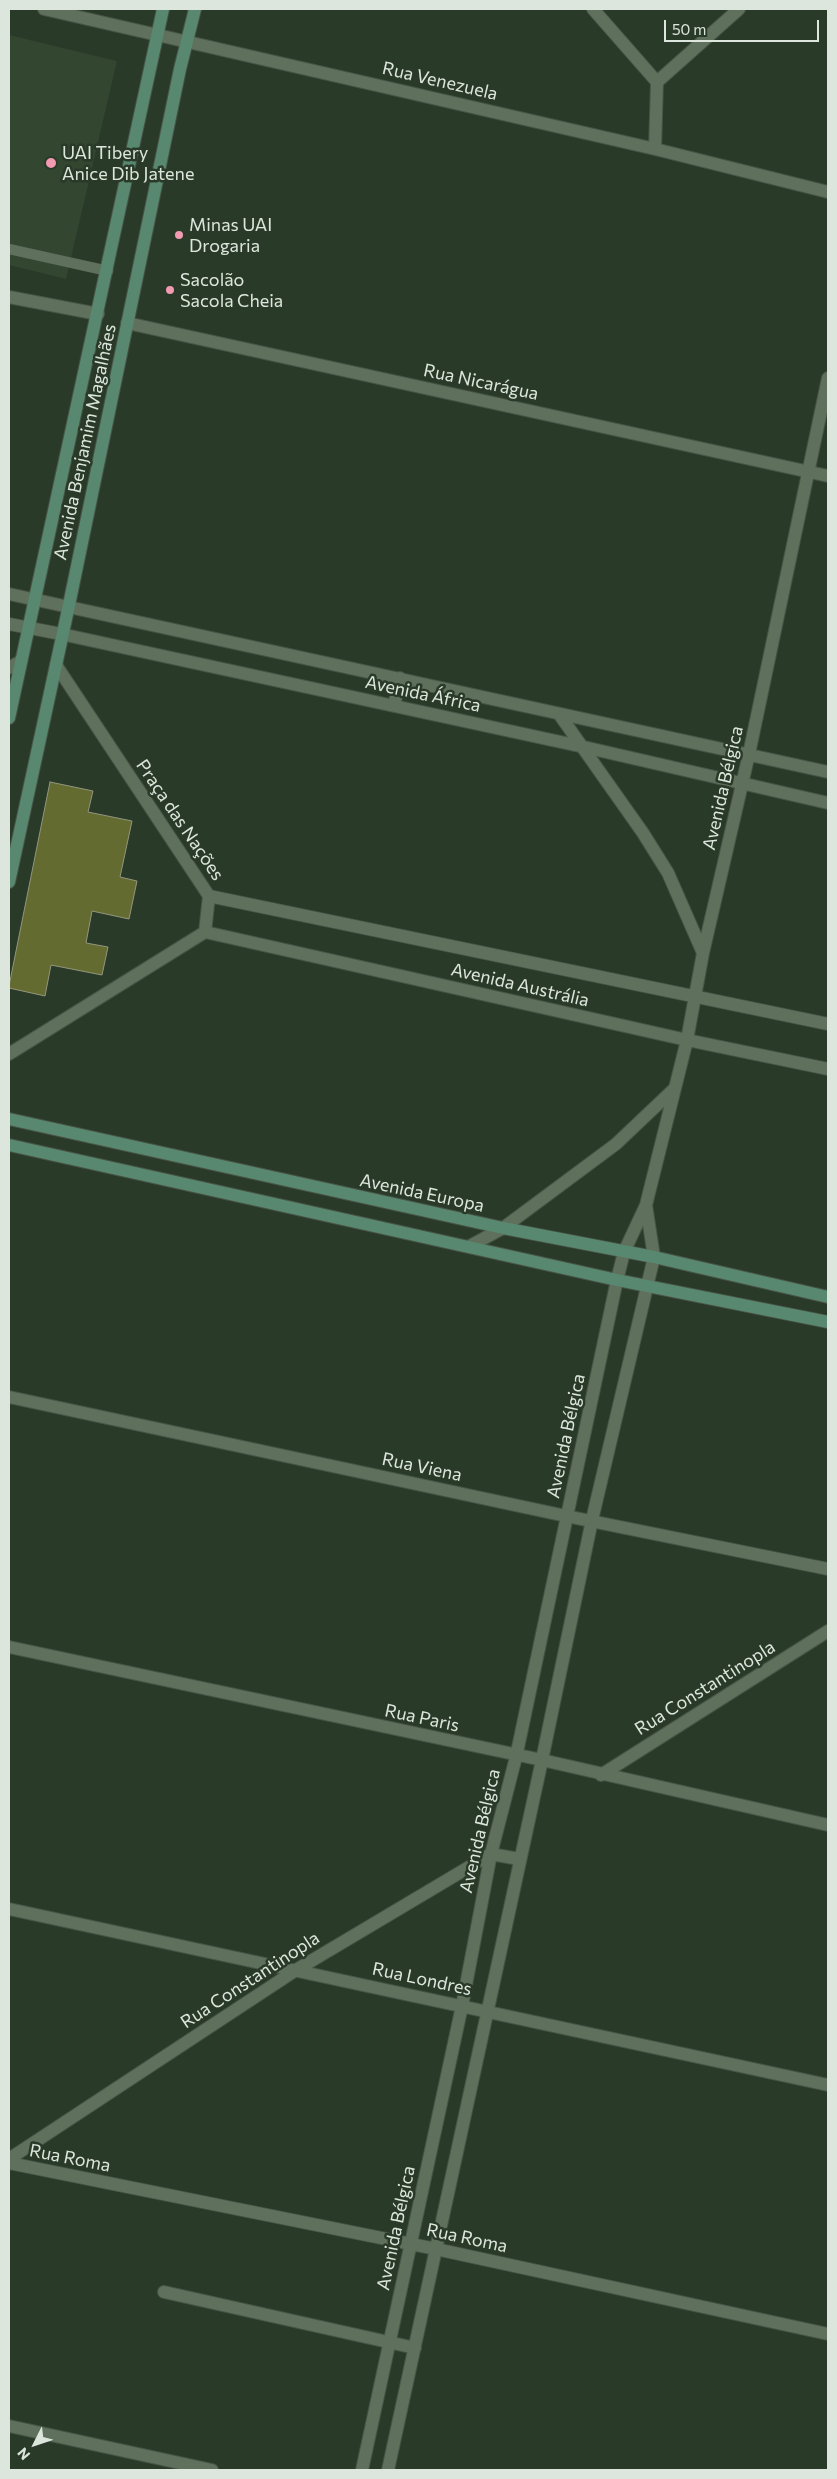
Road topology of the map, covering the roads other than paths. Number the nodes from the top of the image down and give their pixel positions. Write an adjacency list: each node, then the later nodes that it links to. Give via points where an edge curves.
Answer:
1 (44, 9): 6 (street, Rua Venezuela)
2 (163, 9): 6 (main road, Avenida Benjamim Magalhães)
3 (195, 9): 7 (main road, Avenida Benjamim Magalhães)
4 (592, 9): 8 (street)
5 (739, 9): 8 (street)
6 (157, 34): 7 (street, Rua Venezuela); 12 (main road, Avenida Benjamim Magalhães)
7 (188, 40): 9 (street, Rua Venezuela); 15 (main road, Avenida Benjamim Magalhães)
8 (657, 82): 9 (street)
9 (655, 149): 10 (street, Rua Venezuela)
10 (828, 192)
11 (9, 249): 12 (lane)
12 (108, 271): 14 (main road, Avenida Benjamim Magalhães)
13 (9, 297): 14 (street)
14 (98, 314): 20 (main road, Avenida Benjamim Magalhães)
15 (127, 323): 17 (street, Rua Nicarágua); 21 (main road, Avenida Benjamim Magalhães)
16 (828, 378): 17 (street, Avenida Bélgica)
17 (808, 471): 18 (street, Rua Nicarágua); 33 (street, Avenida Bélgica)
18 (828, 476)
19 (9, 594): 20 (street, Avenida África)
20 (34, 599): 21 (street, Avenida África); 23 (main road, Avenida Benjamim Magalhães)
21 (69, 605): 24 (main road, Avenida Benjamim Magalhães); 28 (street, Avenida África)
22 (9, 624): 23 (street, Avenida África)
23 (29, 629): 24 (street, Avenida África); 25 (main road, Avenida Benjamim Magalhães)
24 (61, 634): 26 (main road, Avenida Benjamim Magalhães); 29 (street, Avenida África)
25 (21, 661): 27 (street); 31 (main road, Avenida Benjamim Magalhães)
26 (56, 665): 37 (main road, Avenida Benjamim Magalhães); 38 (street, Praça das Nações)
27 (9, 668)
28 (400, 678): 29 (street); 30 (street, Avenida África)
29 (394, 706): 32 (street, Avenida África)
30 (559, 714): 32 (street); 33 (street, Avenida África)
31 (9, 718)
32 (584, 748): 35 (street, Avenida África); 40 (street, via 668,873)
33 (749, 754): 34 (street, Avenida África); 35 (street, Avenida Bélgica)
34 (828, 772)
35 (742, 784): 36 (street, Avenida África); 40 (street, Avenida Bélgica)
36 (828, 803)
37 (9, 882)
38 (209, 896): 39 (street, Praça das Nações); 41 (street, Avenida Austrália)
39 (205, 932): 43 (street, Avenida Austrália); 44 (street)
40 (703, 954): 41 (street, Avenida Bélgica)
41 (695, 995): 42 (street, Avenida Austrália); 43 (street, Avenida Bélgica)
42 (828, 1024)
43 (686, 1040): 45 (street, Avenida Austrália); 46 (street, Avenida Bélgica)
44 (9, 1054)
45 (828, 1069)
46 (674, 1089): 49 (street, Avenida Bélgica); 50 (street, via 616,1144)
47 (9, 1119): 50 (main road, Avenida Europa)
48 (9, 1145): 51 (main road)
49 (646, 1205): 52 (street, Avenida Bélgica); 53 (street, Avenida Bélgica)
50 (503, 1228): 51 (street); 52 (main road, Avenida Europa)
51 (470, 1246): 54 (main road)
52 (624, 1252): 53 (main road, Avenida Europa); 54 (street, Avenida Bélgica)
53 (654, 1257): 55 (street, Avenida Bélgica); 56 (main road, Avenida Europa)
54 (617, 1280): 55 (main road); 59 (street, Avenida Bélgica)
55 (647, 1286): 57 (main road); 60 (street, Avenida Bélgica)
56 (828, 1298)
57 (828, 1322)
58 (9, 1397): 59 (street, Rua Viena)
59 (566, 1516): 60 (street, Rua Viena); 64 (street, Avenida Bélgica)
60 (592, 1520): 61 (street, Rua Viena); 65 (street, Avenida Bélgica)
61 (828, 1570)
62 (828, 1630): 66 (street, Rua Constantinopla)
63 (9, 1646): 64 (street, Rua Paris)
64 (516, 1756): 65 (street, Rua Paris); 68 (street, Avenida Bélgica)
65 (542, 1760): 66 (street, Rua Paris); 69 (street, Avenida Bélgica)
66 (602, 1775): 67 (street, Rua Paris)
67 (828, 1825)
68 (490, 1854): 69 (street); 71 (street, Rua Constantinopla); 72 (street, Avenida Bélgica)
69 (520, 1859): 73 (street, Avenida Bélgica)
70 (9, 1909): 71 (street, Rua Londres)
71 (296, 1970): 72 (street, Rua Londres); 75 (street, Rua Constantinopla)
72 (462, 2006): 73 (street, Rua Londres); 77 (street, Avenida Bélgica)
73 (487, 2011): 74 (street, Rua Londres); 78 (street, Avenida Bélgica)
74 (828, 2085)
75 (9, 2159)
76 (9, 2163): 77 (street, Rua Roma)
77 (411, 2244): 78 (street, Rua Roma); 81 (street, Avenida Bélgica)
78 (436, 2249): 80 (street, Rua Roma); 82 (street, Avenida Bélgica)
79 (164, 2292): 81 (street)
80 (828, 2334)
81 (390, 2342): 82 (street); 85 (street, Avenida Bélgica)
82 (415, 2348): 86 (street, Avenida Bélgica)
83 (9, 2426): 84 (street)
84 (212, 2470)
85 (362, 2470)
86 (388, 2470)

